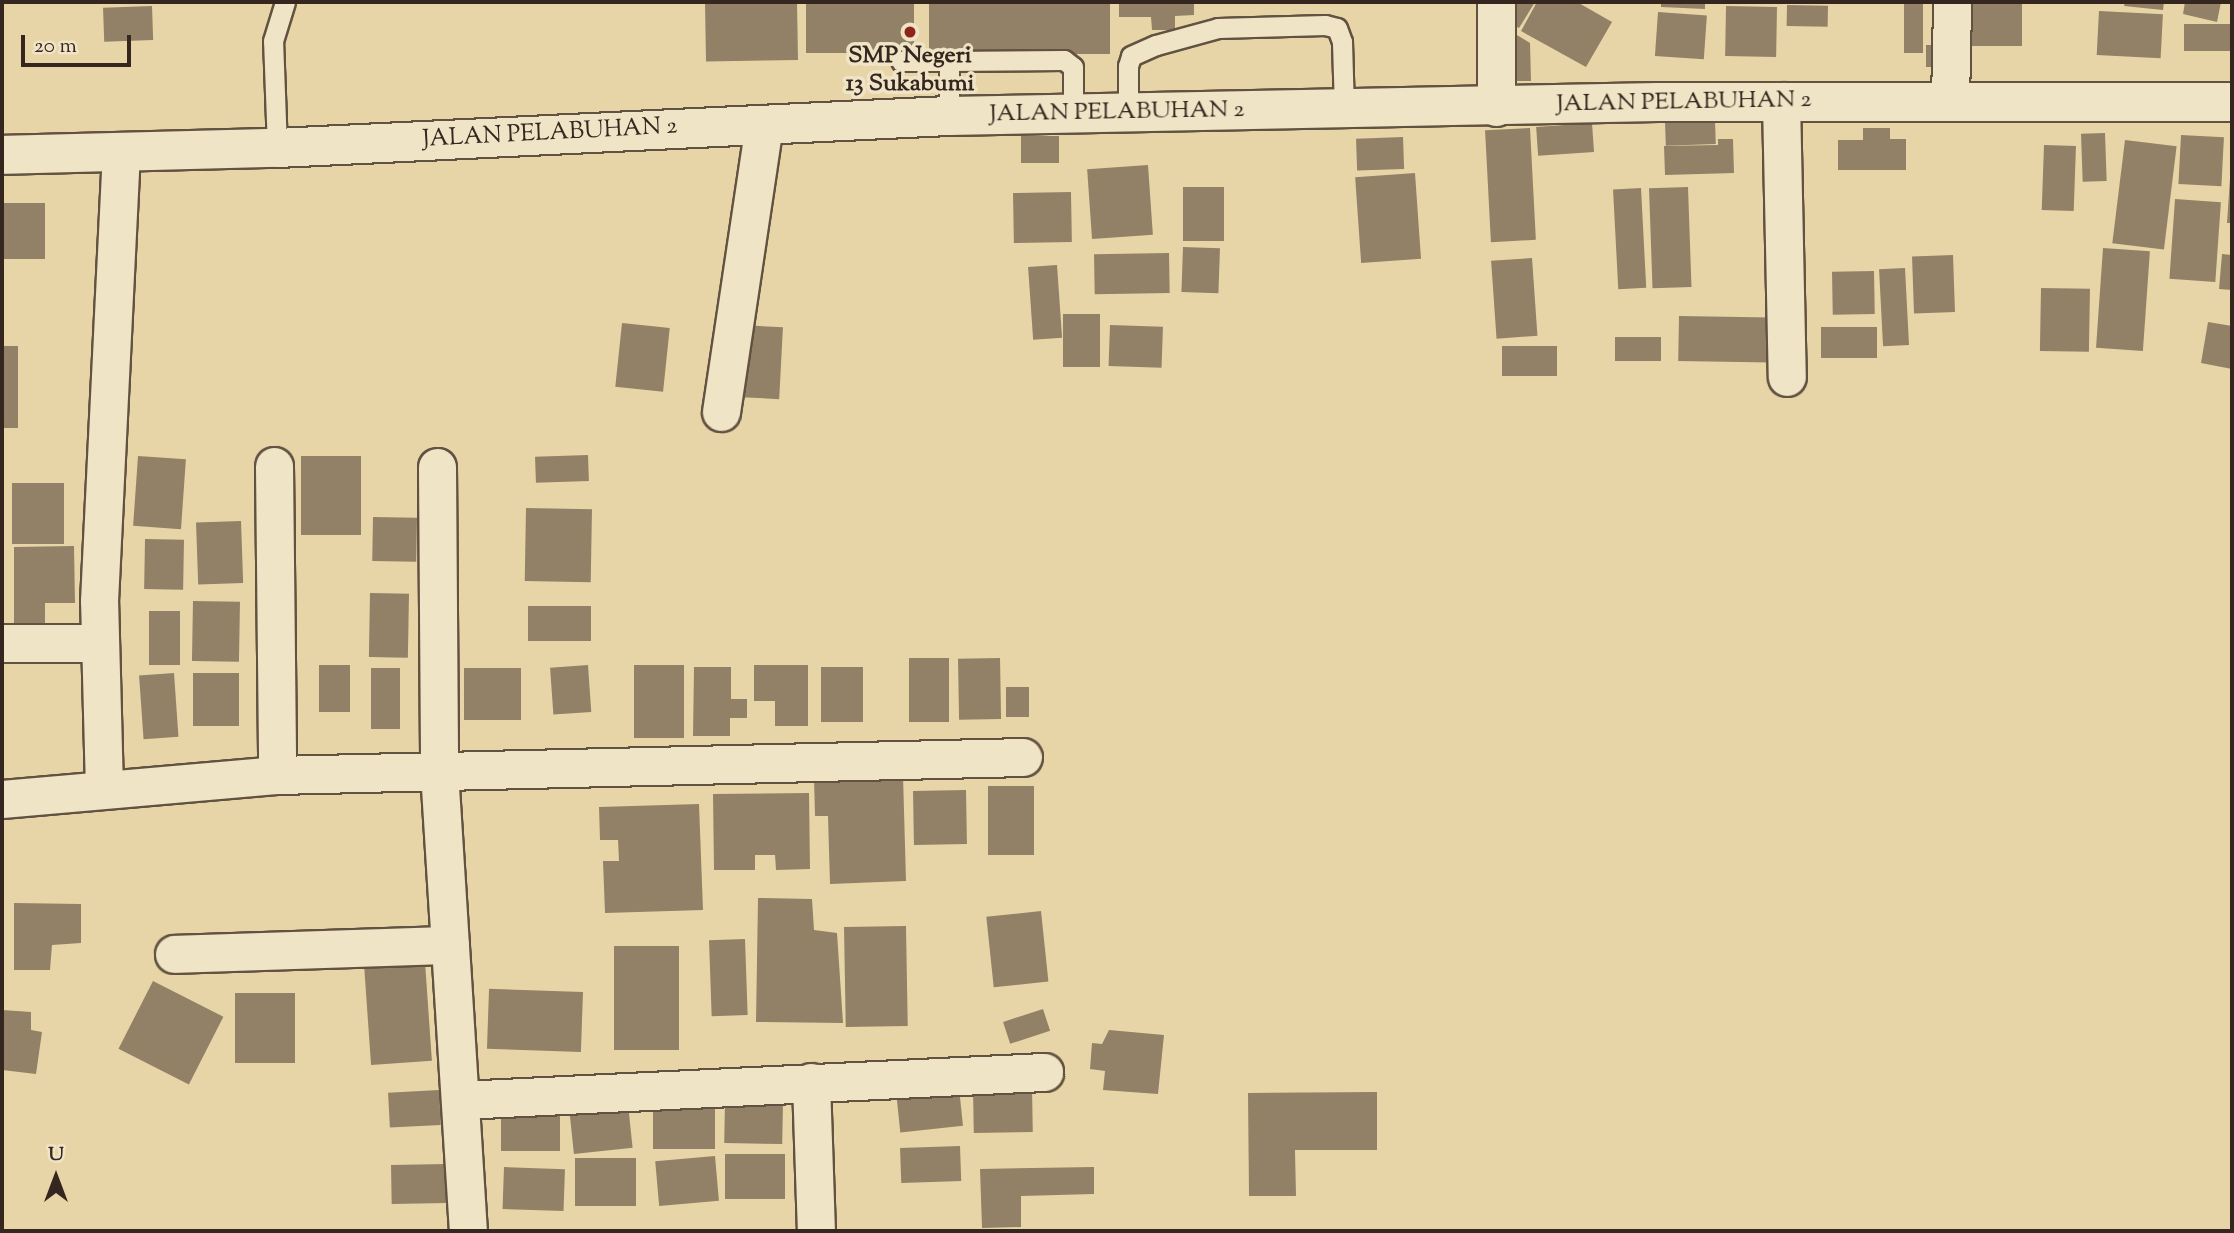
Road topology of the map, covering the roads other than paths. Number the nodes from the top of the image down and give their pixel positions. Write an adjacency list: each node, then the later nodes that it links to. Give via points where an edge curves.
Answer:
1 (285, 2): 15 (lane, via 273,41)
2 (1496, 2): 9 (street)
3 (1952, 2): 7 (street)
4 (901, 61): 5 (lane)
5 (948, 61): 12 (lane, via 1064,60 1073,68); 13 (lane)
6 (1781, 101): 7 (main road, JALAN PELABUHAN 2); 9 (main road, JALAN PELABUHAN 2); 18 (street)
7 (1950, 101): 8 (main road, JALAN PELABUHAN 2)
8 (2232, 102)
9 (1496, 107): 10 (main road, JALAN PELABUHAN 2)
10 (1344, 108): 11 (main road, JALAN PELABUHAN 2); 11 (lane, via 1342,42 1337,28 1325,25 1218,28 1131,57)
11 (1128, 113): 12 (main road, JALAN PELABUHAN 2)
12 (1073, 114): 13 (main road, JALAN PELABUHAN 2)
13 (948, 117): 14 (main road, JALAN PELABUHAN 2)
14 (764, 124): 15 (main road, JALAN PELABUHAN 2); 19 (street)
15 (277, 148): 16 (main road, JALAN PELABUHAN 2)
16 (121, 153): 17 (main road, JALAN PELABUHAN 2); 23 (street)
17 (2, 155)
18 (1787, 377)
19 (721, 412)
20 (274, 466): 26 (street)
21 (437, 467): 25 (street)
22 (2, 643): 23 (street)
23 (99, 643): 27 (street)
24 (1023, 757): 25 (street)
25 (439, 771): 26 (street); 29 (street)
26 (277, 775): 27 (street)
27 (104, 789): 28 (street)
28 (2, 799)
29 (450, 945): 30 (street); 33 (street)
30 (174, 954)
31 (1044, 1072): 32 (street)
32 (811, 1082): 33 (street); 35 (street)
33 (461, 1100): 34 (street)
34 (468, 1231)
35 (816, 1231)

